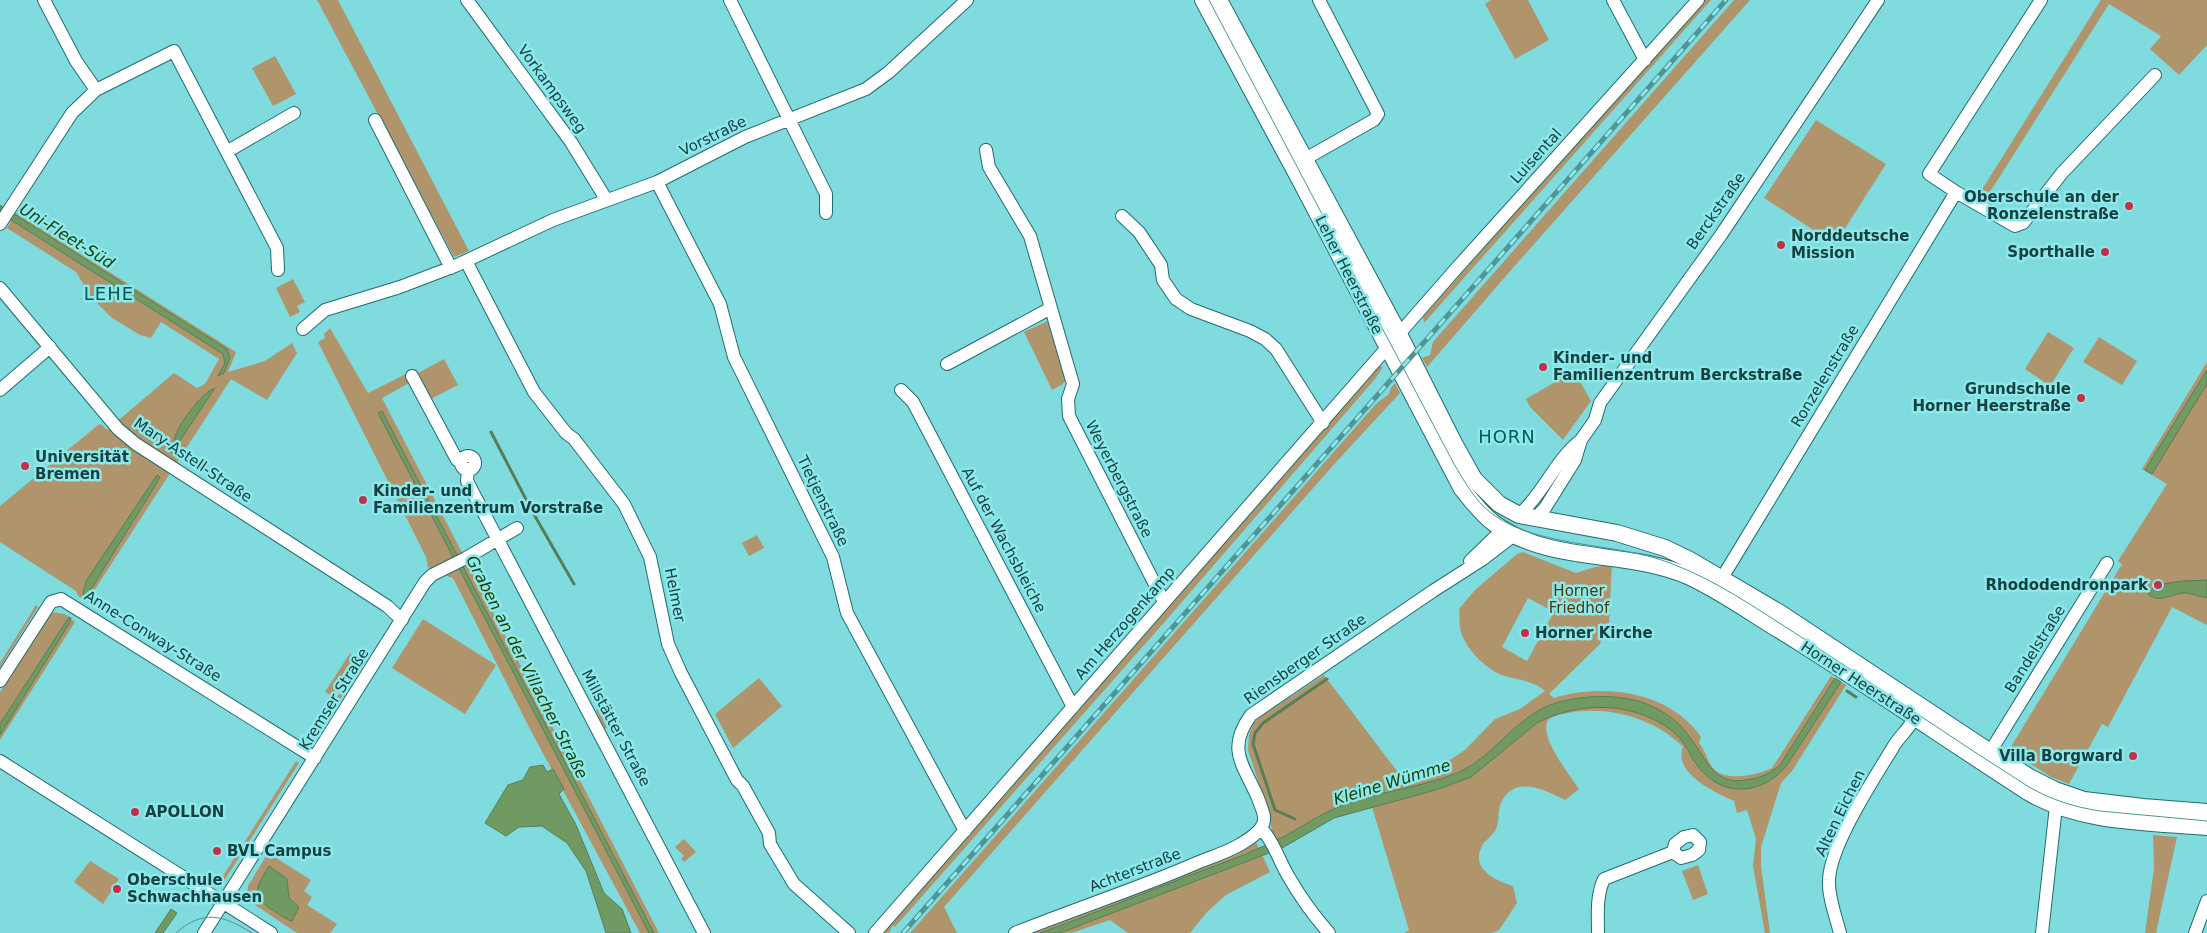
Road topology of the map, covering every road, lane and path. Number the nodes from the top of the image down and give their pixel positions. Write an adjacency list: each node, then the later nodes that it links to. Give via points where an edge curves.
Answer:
1 (44, 0): 14 (street, via 76,61)
2 (467, 0): 23 (street, Vorkampsweg, via 571,142)
3 (730, 0): 17 (street)
4 (967, 0): 17 (street, Vorstraße, via 890,72 866,89)
5 (1203, 0): 35 (main road, Leher Heerstraße)
6 (1219, 0): 20 (main road, Leher Heerstraße)
7 (1318, 0): 20 (street, via 1378,114 1374,120)
8 (1613, 0): 12 (street)
9 (1698, 0): 12 (street, Luisental)
10 (1878, 0): 41 (street, Berckstraße, via 1721,235 1600,402 1595,420 1581,440 1575,460 1544,508)
11 (2041, 0): 22 (street, via 1929,174)
12 (1645, 60): 33 (street, Luisental)
13 (2155, 75): 22 (street, via 2062,173 2023,223 2015,226 2006,223)
14 (96, 90): 19 (street, via 174,51); 26 (street, via 72,113)
15 (294, 113): 19 (street)
16 (375, 120): 28 (street)
17 (789, 120): 21 (street, Vorstraße, via 745,137); 24 (street, via 826,194)
18 (986, 150): 31 (street, Weyerbergstraße, via 989,167 1030,236)
19 (228, 152): 29 (street, via 277,248)
20 (1305, 160): 33 (main road, Leher Heerstraße)
21 (657, 182): 23 (street, Vorstraße); 58 (street, Tietjenstraße, via 720,304 734,357 833,558 847,613)
22 (1956, 192): 46 (street, Ronzelenstraße)
23 (606, 199): 27 (street, Vorstraße)
24 (826, 213)
25 (1122, 216): 40 (street, via 1139,232 1161,265 1164,280 1176,299 1191,309 1265,339 1276,349)
26 (1, 223)
27 (466, 261): 28 (street, Vorstraße); 66 (street, Helmer, via 534,392 624,504 650,557 668,644 737,780 769,833 770,844 794,884)
28 (451, 268): 32 (street, Vorstraße, via 325,310)
29 (278, 270)
30 (0, 288): 34 (street, Mary-Astell-Straße)
31 (1051, 308): 36 (street); 47 (street, Weyerbergstraße, via 1073,384 1068,398 1069,416)
32 (303, 328)
33 (1399, 334): 35 (street, Am Herzogenkamp); 41 (main road, Leher Heerstraße, via 1474,479 1499,504)
34 (50, 348): 38 (street); 48 (street, Mary-Astell-Straße, via 118,429 136,444 388,606)
35 (1387, 348): 40 (street, Am Herzogenkamp); 43 (main road, Leher Heerstraße, via 1462,489 1477,508)
36 (947, 364)
37 (412, 376): 44 (street, Millstätter Straße, via 457,460 464,466 466,481)
38 (0, 390)
39 (901, 390): 50 (street, Auf der Wachsbleiche, via 913,402)
40 (1323, 423): 47 (street, Am Herzogenkamp)
41 (1527, 517): 43 (main road); 46 (main road, Horner Heerstraße, via 1635,538 1665,548)
42 (517, 528): 44 (street, Kremser Straße)
43 (1508, 532): 51 (main road, Horner Heerstraße, via 1550,548 1649,562 1691,577); 59 (street, Riensberger Straße, via 1483,559 1251,715 1237,743 1262,808)
44 (498, 540): 48 (street, Kremser Straße, via 432,575); 65 (street, Millstätter Straße)
45 (2107, 563): 52 (street, Bandelstraße)
46 (1722, 578): 52 (main road, Horner Heerstraße)
47 (1164, 602): 50 (street, Am Herzogenkamp)
48 (402, 620): 53 (street, Kremser Straße)
49 (0, 681): 53 (street, Anne-Conway-Straße, via 50,602 61,599)
50 (1073, 707): 58 (street, Am Herzogenkamp)
51 (1914, 718): 55 (main road, Horner Heerstraße, via 2028,792); 71 (street, Alten Eichen, via 1867,791 1832,859 1829,882)
52 (1990, 752): 56 (main road, Horner Heerstraße, via 2042,784 2084,800)
53 (316, 758): 62 (street, Kremser Straße)
54 (0, 761): 62 (street)
55 (2056, 806): 57 (main road, Horner Heerstraße, via 2082,814); 72 (street)
56 (2207, 812)
57 (2207, 827)
58 (965, 831): 67 (street, Am Herzogenkamp)
59 (1265, 833): 68 (street, Achterstraße, via 1146,885); 69 (street, Riensberger Straße, via 1289,878)
60 (1673, 852): 70 (street, via 1604,879 1598,902)
61 (2207, 901): 73 (street)
62 (224, 903): 63 (street, Kremser Straße); 64 (street)
63 (204, 933)
64 (271, 933)
65 (704, 933)
66 (849, 933)
67 (875, 933)
68 (1015, 933)
69 (1329, 933)
70 (1598, 933)
71 (1840, 933)
72 (2042, 933)
73 (2195, 933)

